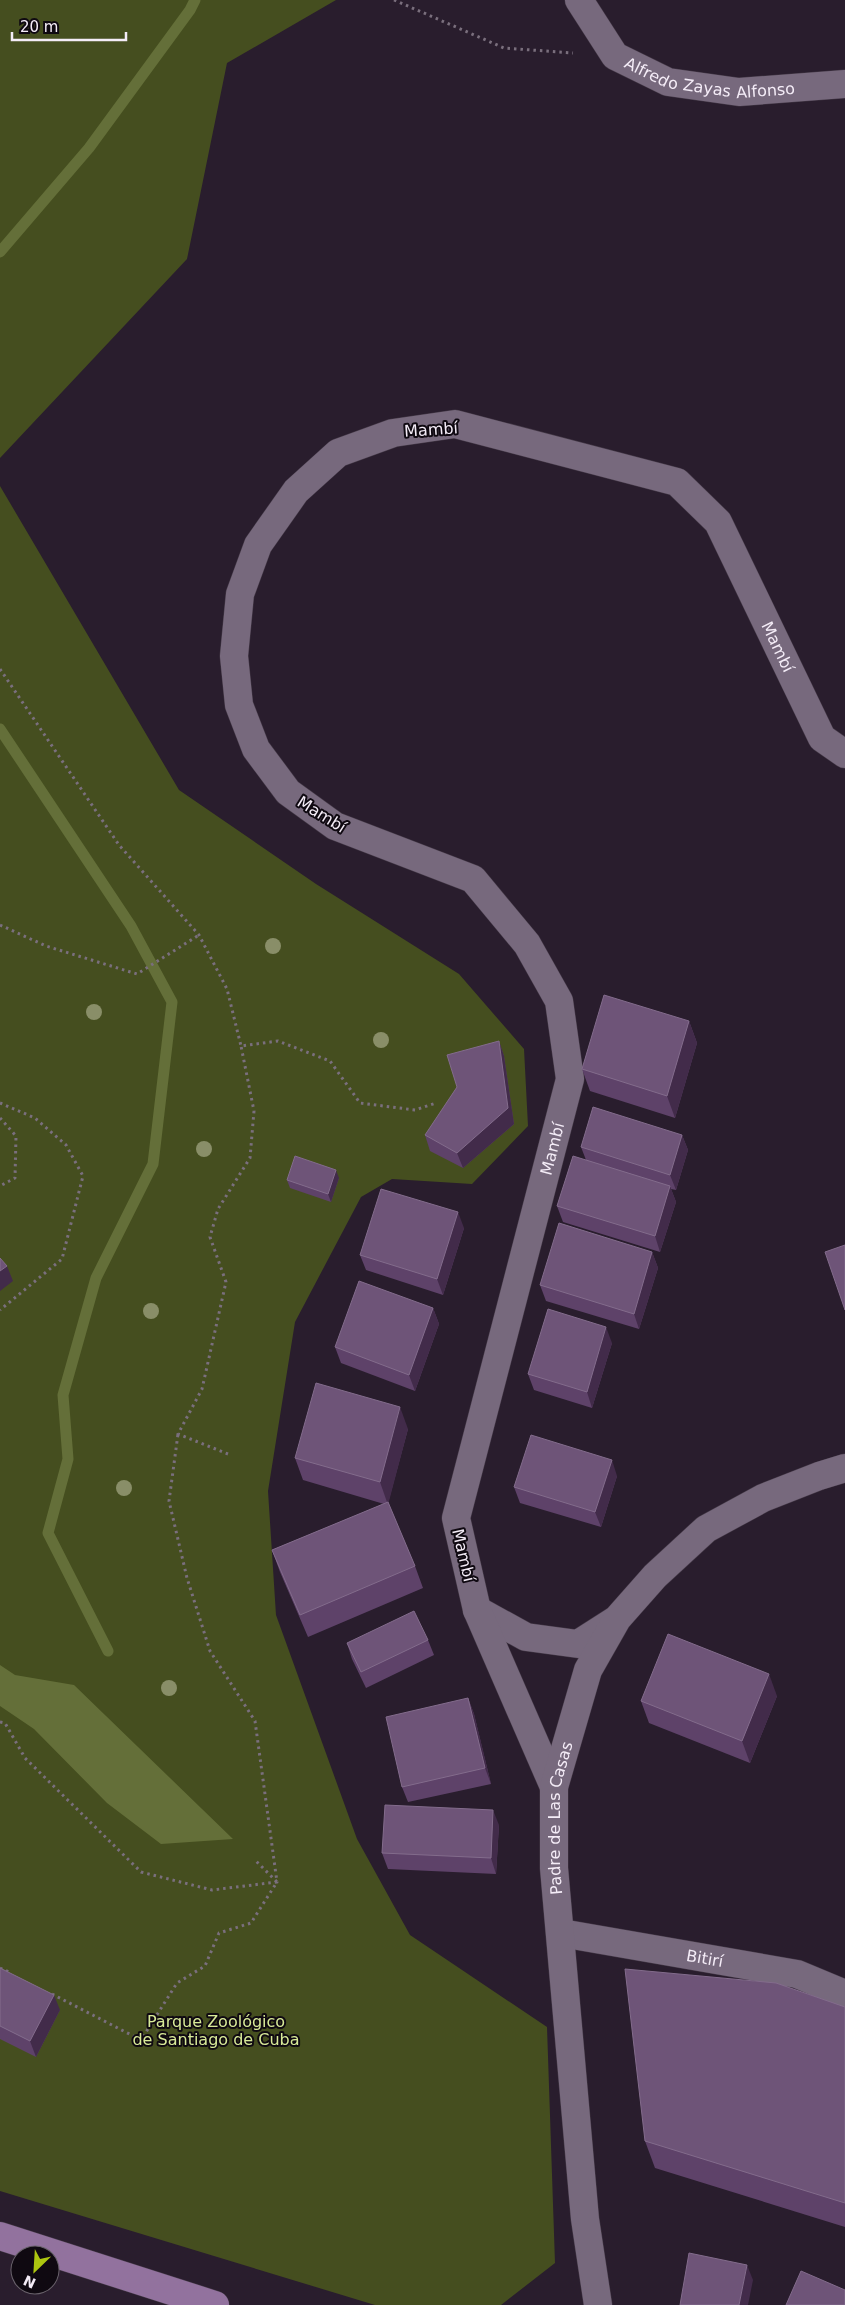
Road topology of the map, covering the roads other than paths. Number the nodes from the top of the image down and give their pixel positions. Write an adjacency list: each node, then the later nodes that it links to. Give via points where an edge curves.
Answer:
1 (579, 0): 2 (street, Alfredo Zayas Alfonso, via 615,56 668,82 739,92)
2 (845, 84)
3 (845, 754): 5 (street, Mambí, via 822,738 718,522 678,482 455,424 393,433 338,453 296,491 258,545 240,594 234,656 239,704 256,750 288,792 335,826 473,879 527,944 558,1001 570,1079 456,1518)
4 (845, 1468): 6 (street, Padre de Las Casas, via 763,1498 706,1529 656,1576)
5 (477, 1610): 6 (street, via 526,1637 578,1644); 7 (street, Mambí)
6 (617, 1619): 7 (street, Padre de Las Casas, via 588,1670)
7 (554, 1787): 8 (street, Padre de Las Casas, via 554,1868)
8 (562, 1933): 9 (street, Bitirí, via 797,1974); 12 (street, Padre de Las Casas, via 585,2219)
9 (845, 1994)
10 (0, 2236): 11 (main road)
11 (215, 2305)
12 (598, 2305)

